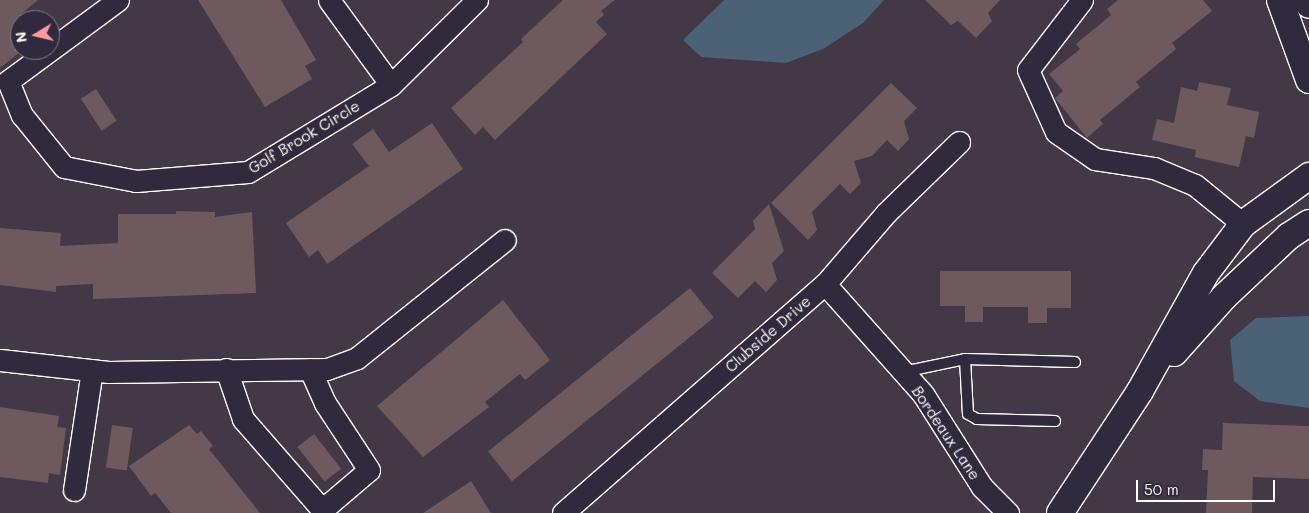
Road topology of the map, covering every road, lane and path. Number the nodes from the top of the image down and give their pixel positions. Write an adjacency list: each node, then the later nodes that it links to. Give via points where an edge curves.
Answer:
1 (118, 0): 9 (street, Golf Brook Circle, via 8,81 22,115 64,167 136,181 248,172)
2 (329, 0): 9 (street)
3 (477, 0): 9 (street, Golf Brook Circle)
4 (1082, 0): 13 (street, via 1028,70 1056,132 1096,159 1154,168 1195,185)
5 (1280, 0): 8 (street)
6 (1305, 0): 7 (street)
7 (1309, 5)
8 (1309, 80)
9 (391, 85)
10 (959, 142): 15 (street, Clubside Drive, via 886,213)
11 (1309, 176): 13 (street)
12 (1309, 222): 23 (street, via 1289,236 1224,296)
13 (1243, 224): 23 (street, via 1206,273)
14 (505, 240): 20 (street, via 357,358 327,369)
15 (825, 284): 22 (street, Bordeaux Lane); 26 (street, Clubside Drive)
16 (965, 359): 18 (lane); 22 (lane); 24 (lane, via 968,414 977,419)
17 (0, 360): 21 (street)
18 (1075, 362)
19 (226, 369): 20 (street); 20 (street, via 243,419 319,506 329,504 369,470 324,403); 21 (street)
20 (310, 369)
21 (92, 370): 25 (street)
22 (903, 372): 27 (street, Bordeaux Lane, via 923,394 982,487)
23 (1140, 391): 28 (street)
24 (1055, 421)
25 (74, 490)
26 (563, 513)
27 (1008, 513)
28 (1060, 513)

